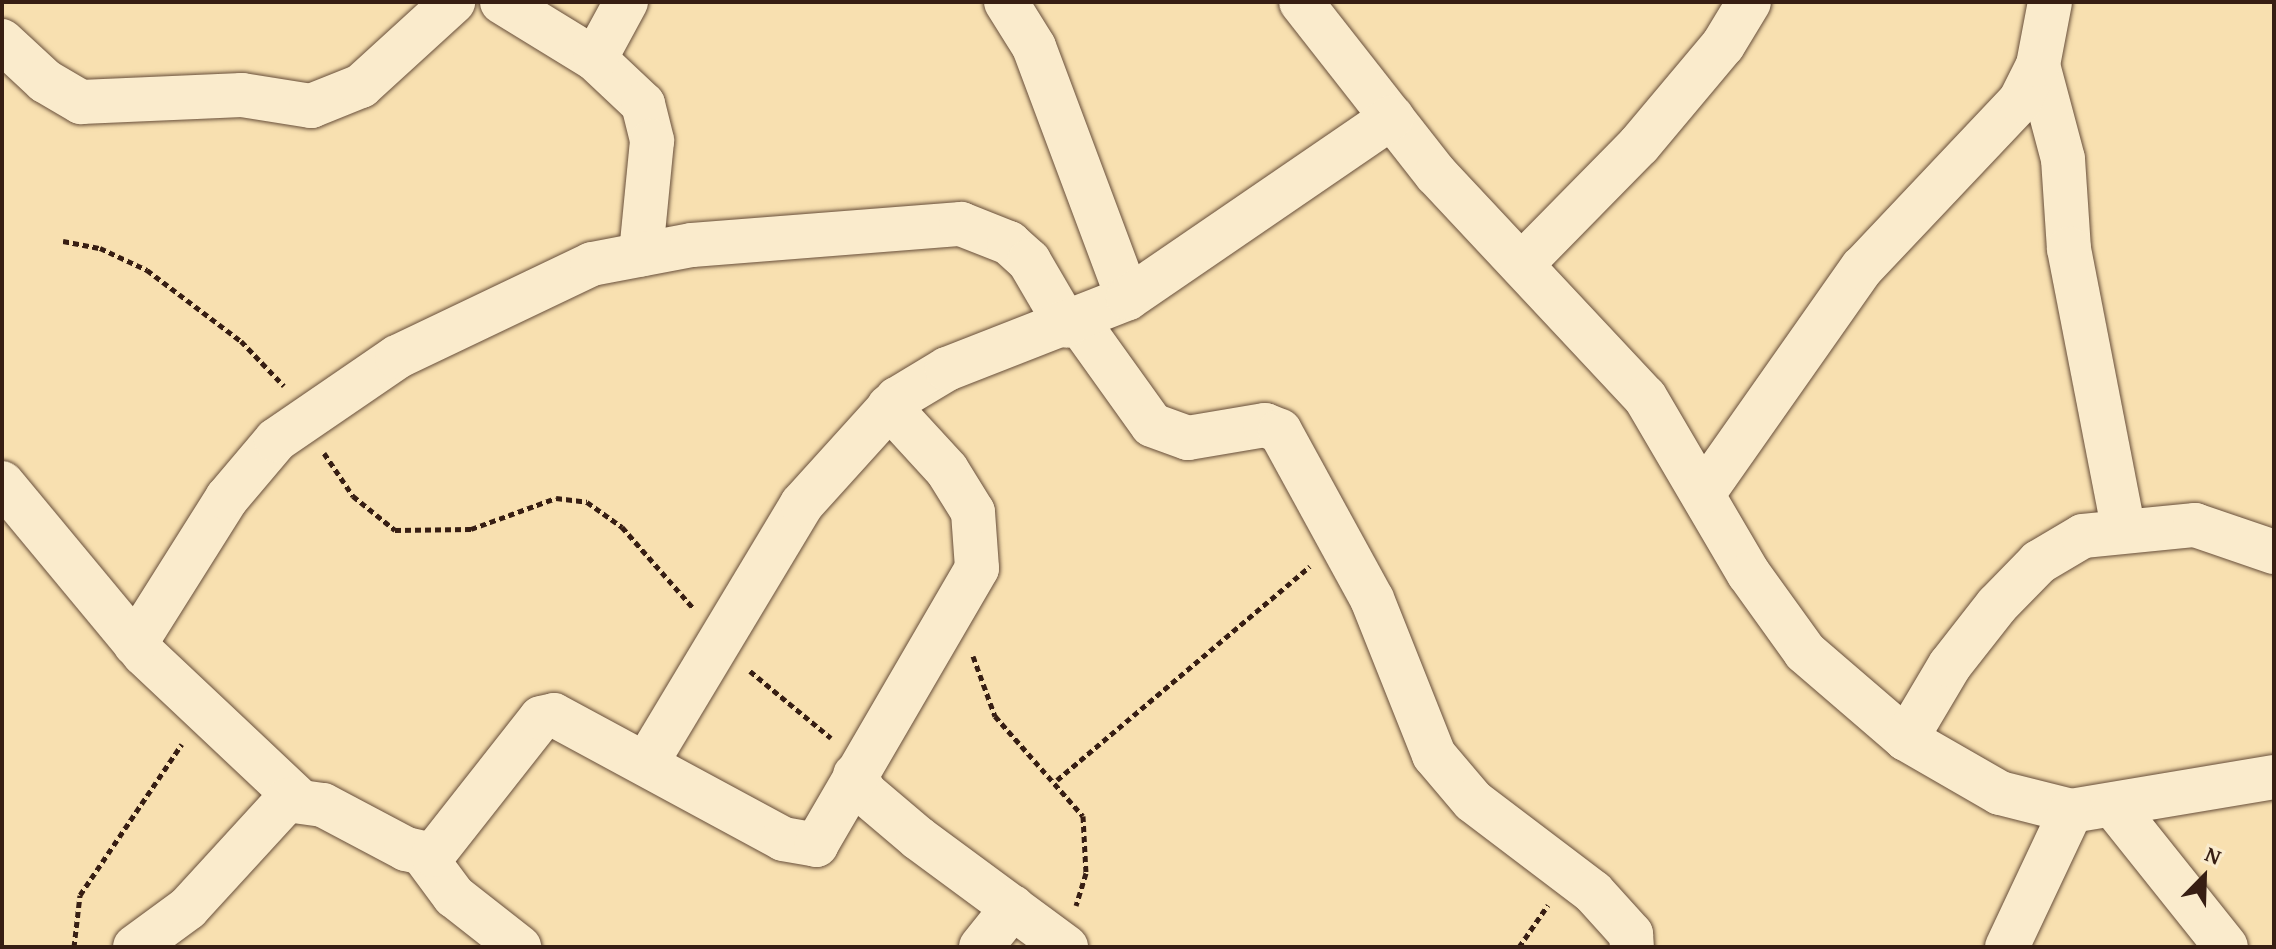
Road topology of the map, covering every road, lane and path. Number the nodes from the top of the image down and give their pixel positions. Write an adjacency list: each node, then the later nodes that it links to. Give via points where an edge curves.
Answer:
1 (453, 2): 8 (street, via 361,86 311,106 242,95 81,102 45,81)
2 (502, 2): 9 (street)
3 (626, 2): 9 (street)
4 (1006, 2): 15 (street, via 1034,47)
5 (1301, 2): 11 (street)
6 (1749, 2): 14 (street, via 1723,45 1639,145)
7 (2050, 2): 10 (street)
8 (2, 41)
9 (595, 59): 13 (street, via 650,119)
10 (2038, 65): 20 (street, via 2020,101 1862,268); 21 (street, via 2063,159 2069,249)
11 (1392, 117): 14 (street); 15 (street)
12 (63, 241): 18 (path, via 100,248 147,270 241,341)
13 (641, 254): 16 (street, via 846,229 961,224 1009,243 1029,261); 18 (street, via 592,264 536,289 397,357)
14 (1522, 264): 20 (street, via 1645,397)
15 (1128, 298): 16 (street)
16 (1073, 324): 17 (street, via 947,369); 22 (street, via 1152,425 1188,438 1265,425 1280,431)
17 (889, 407): 24 (street, via 947,470 973,512 977,568); 25 (street, via 802,504)
18 (307, 414): 25 (path, via 353,496 395,530 471,529 556,498 603,509); 26 (street, via 227,498)
19 (2, 483): 26 (street)
20 (1705, 491): 28 (street, via 1749,574 1805,652)
21 (2123, 527): 23 (street, via 2195,525); 28 (street, via 2083,536 2039,562 1950,665)
22 (1340, 539): 32 (path); 43 (street, via 1391,640 1415,721 1453,782 1593,892 1631,934)
23 (2274, 552)
24 (960, 596): 30 (street); 32 (path, via 977,675 995,716)
25 (717, 639): 29 (street); 30 (path, via 811,715)
26 (135, 644): 27 (street)
27 (203, 709): 33 (street); 39 (path, via 80,895)
28 (1906, 739): 35 (street, via 2000,793)
29 (647, 762): 30 (street, via 811,848); 36 (street, via 571,721 541,718 444,849)
30 (857, 771): 37 (street, via 875,802)
31 (2274, 777): 34 (street)
32 (1057, 780): 38 (path, via 1087,832 1086,873)
33 (296, 797): 36 (street); 40 (street, via 264,818 188,908)
34 (2116, 809): 35 (street); 45 (street)
35 (2071, 811): 44 (street)
36 (425, 857): 41 (street, via 454,896)
37 (1013, 907): 38 (street); 42 (street)
38 (1062, 944)
39 (74, 947)
40 (135, 947)
41 (519, 947)
42 (981, 947)
43 (1632, 947)
44 (2007, 947)
45 (2226, 947)

